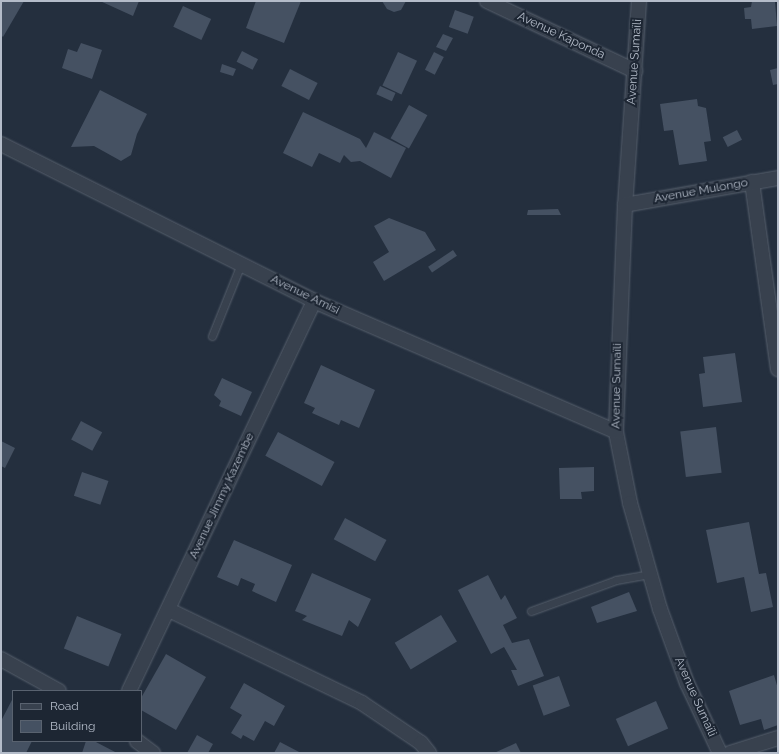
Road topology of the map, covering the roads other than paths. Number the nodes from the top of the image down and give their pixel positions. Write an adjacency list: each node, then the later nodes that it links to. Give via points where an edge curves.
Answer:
1 (488, 1): 3 (street, Avenue Kaponda)
2 (639, 1): 3 (street, Avenue Sumaïli)
3 (635, 71): 7 (street, Avenue Sumaïli)
4 (1, 144): 8 (street, Avenue Amisi)
5 (778, 178): 6 (street, Avenue Mulongo)
6 (752, 182): 7 (street, Avenue Mulongo); 11 (street)
7 (625, 205): 12 (street, Avenue Sumaïli)
8 (241, 264): 9 (street, Avenue Amisi); 10 (lane)
9 (314, 301): 12 (street, Avenue Amisi); 14 (street, Avenue Jimmy Kazembe)
10 (212, 336)
11 (778, 369)
12 (616, 432): 13 (street, Avenue Sumaïli)
13 (649, 574): 15 (lane, via 616,580); 23 (street, Avenue Sumaïli, via 687,683)
14 (169, 610): 18 (street, Avenue Jimmy Kazembe); 22 (street, via 362,703 420,743)
15 (531, 611)
16 (1, 659): 17 (street)
17 (57, 690)
18 (129, 690)
19 (778, 738): 24 (street)
20 (138, 742): 21 (street)
21 (153, 753)
22 (429, 753)
23 (720, 753)
24 (730, 753)

